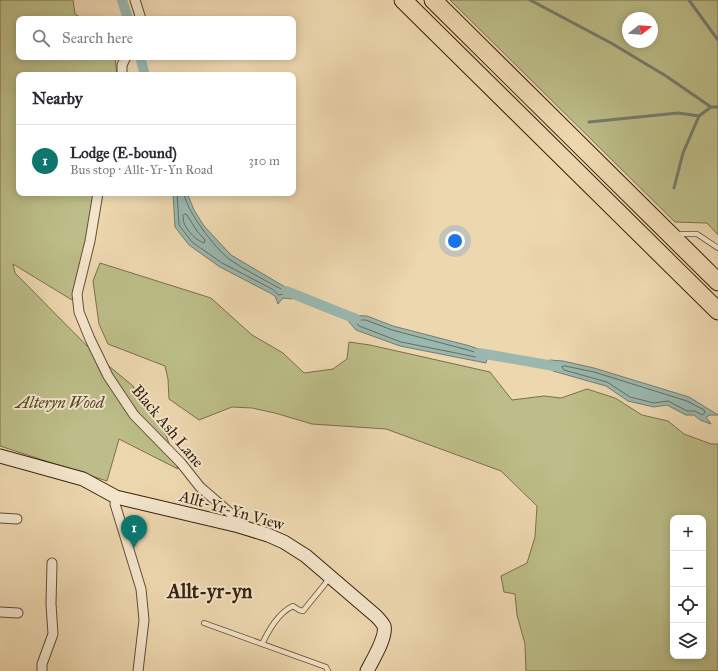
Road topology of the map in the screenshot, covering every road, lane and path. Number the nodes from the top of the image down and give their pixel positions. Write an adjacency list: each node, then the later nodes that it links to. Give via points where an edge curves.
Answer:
1 (135, 0): 4 (street)
2 (403, 0): 11 (highway)
3 (433, 0): 8 (highway)
4 (140, 16)
5 (125, 60): 6 (street)
6 (122, 72)
7 (98, 196): 16 (street, Black Ash Lane, via 77,294 79,312 90,339 108,376 134,415 181,463 200,487 237,519)
8 (669, 234): 9 (lane, via 697,234); 10 (highway)
9 (718, 248)
10 (718, 282)
11 (718, 311)
12 (0, 456): 13 (street, Allt-Yr-Yn View, via 83,479)
13 (116, 496): 16 (street, Allt-Yr-Yn View); 24 (street, via 115,504 141,589 144,620)
14 (0, 518): 15 (street)
15 (16, 519)
16 (239, 526): 18 (street, Allt-Yr-Yn View, via 284,542)
17 (52, 564): 23 (street, via 53,634)
18 (330, 575): 22 (lane, via 303,611 293,606 280,615); 26 (street, Allt-Yr-Yn View, via 382,622 382,638)
19 (0, 612): 20 (street)
20 (18, 613)
21 (204, 623): 22 (lane)
22 (262, 644): 25 (lane, via 326,667)
23 (42, 671)
24 (138, 671)
25 (328, 671)
26 (367, 671)

